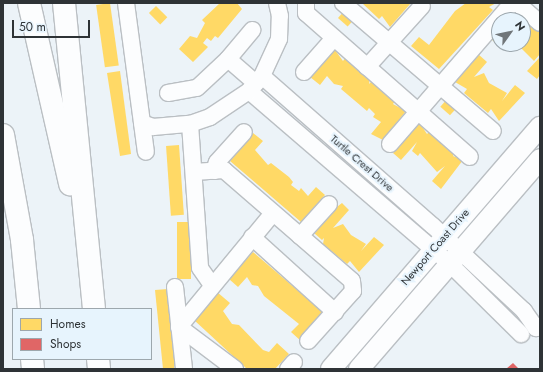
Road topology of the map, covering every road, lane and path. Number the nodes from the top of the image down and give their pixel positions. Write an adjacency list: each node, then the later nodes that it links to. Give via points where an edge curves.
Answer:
1 (29, 3): 41 (highway)
2 (64, 3): 41 (highway)
3 (126, 3): 21 (street)
4 (277, 3): 17 (street, via 280,16 279,39)
5 (306, 3): 12 (street, via 306,13)
6 (343, 3): 13 (street)
7 (512, 3): 18 (street)
8 (517, 3): 10 (street)
9 (422, 6): 13 (street)
10 (540, 23)
11 (252, 30): 14 (street)
12 (334, 38): 15 (street); 16 (street)
13 (390, 43): 15 (street); 18 (street)
14 (228, 59): 17 (street); 19 (street, via 197,88)
15 (367, 67): 20 (street)
16 (304, 72)
17 (256, 83): 22 (street, Turtle Crest Drive); 23 (street, via 210,117); 28 (street, Turtle Crest Drive)
18 (442, 85): 20 (street); 25 (street)
19 (168, 93)
20 (418, 111): 29 (street); 31 (street)
21 (142, 123): 23 (street, via 152,127); 30 (street)
22 (316, 123): 28 (street); 39 (street, Turtle Crest Drive)
23 (190, 124): 34 (street)
24 (540, 127): 39 (main road, Newport Coast Drive)
25 (494, 131)
26 (244, 132): 33 (street, via 217,162)
27 (3, 135): 44 (highway, via 22,240)
28 (303, 138): 39 (street, Turtle Crest Drive)
29 (390, 144)
30 (146, 152)
31 (470, 157)
32 (540, 159): 40 (main road, Newport Coast Drive)
33 (214, 171): 34 (street); 36 (street, via 224,170)
34 (194, 172): 42 (street, via 200,268)
35 (329, 204): 37 (street)
36 (274, 213): 37 (street); 38 (street)
37 (300, 236): 46 (street, via 352,281 353,291)
38 (252, 237): 42 (street); 46 (street)
39 (438, 243): 40 (street, Turtle Crest Drive); 52 (main road, Newport Coast Drive)
40 (455, 258): 48 (street, Turtle Crest Drive); 53 (main road, Newport Coast Drive)
41 (90, 273): 45 (highway)
42 (212, 285): 47 (street)
43 (175, 287): 47 (street)
44 (29, 308)
45 (94, 308)
46 (335, 312): 49 (street)
47 (179, 327): 50 (street); 51 (street)
48 (532, 329)
49 (308, 341)
50 (184, 369)
51 (234, 369)
52 (331, 369)
53 (359, 369)

